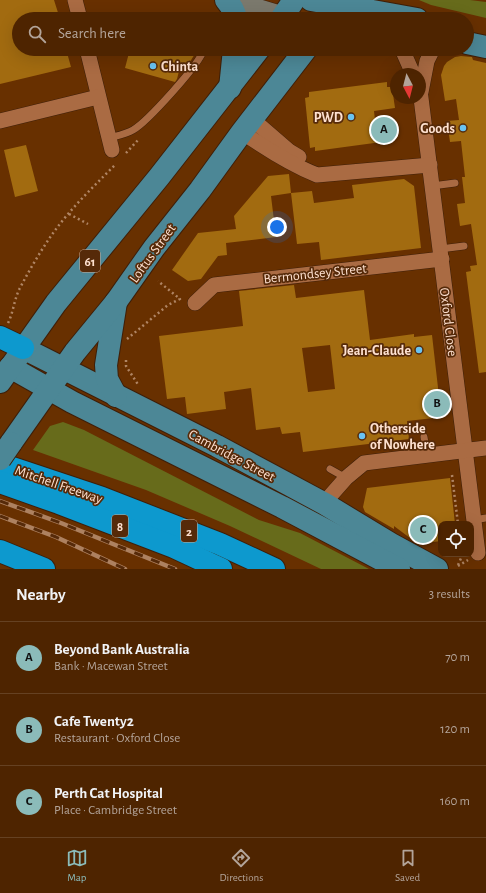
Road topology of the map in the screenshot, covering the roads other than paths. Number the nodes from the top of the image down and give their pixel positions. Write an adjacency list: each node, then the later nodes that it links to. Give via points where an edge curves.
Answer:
1 (75, 0): 5 (street)
2 (226, 0): 6 (main road)
3 (311, 0): 4 (main road)
4 (337, 8): 7 (main road)
5 (78, 12)
6 (234, 12)
7 (366, 12)
8 (474, 29): 9 (main road)
9 (486, 32)
10 (474, 44): 11 (main road)
11 (486, 47)
12 (89, 56): 22 (street)
13 (201, 56): 26 (lane, via 154,112 133,130)
14 (233, 56): 21 (main road)
15 (255, 56): 21 (main road, 61)
16 (301, 56): 25 (main road, Loftus Street)
17 (405, 56): 19 (street)
18 (430, 56): 20 (street, Oxford Close)
19 (410, 68)
20 (425, 68)
21 (230, 88): 35 (main road, 61, via 56,303)
22 (98, 97): 24 (street); 26 (street)
23 (422, 104): 27 (street, Oxford Close)
24 (0, 121)
25 (247, 125): 27 (street, via 263,147 317,175); 32 (main road, Loftus Street)
26 (116, 150)
27 (430, 164): 29 (street, Oxford Close)
28 (455, 184): 29 (lane)
29 (432, 186): 31 (street, Oxford Close)
30 (464, 246): 31 (lane)
31 (441, 254): 33 (street, Bermondsey Street, via 214,285); 43 (street, Oxford Close)
32 (116, 302): 36 (main road, Loftus Street); 39 (main road, via 106,365 107,380)
33 (195, 303)
34 (0, 337): 35 (highway)
35 (24, 348): 36 (main road, Cambridge Street); 37 (main road, 61)
36 (64, 368): 38 (main road, Loftus Street); 39 (main road, Cambridge Street)
37 (5, 374): 38 (main road, Cambridge Street)
38 (48, 388): 45 (main road, Loftus Street, bridge); 59 (main road, Cambridge Street)
39 (116, 396): 51 (main road, Cambridge Street)
40 (424, 437): 44 (lane)
41 (486, 448): 43 (street)
42 (0, 450): 50 (highway)
43 (465, 451): 44 (street); 52 (street, Oxford Close)
44 (427, 456): 48 (street, via 364,463)
45 (0, 459)
46 (0, 464): 50 (highway, Mitchell Freeway / 2)
47 (330, 469): 48 (lane)
48 (346, 478): 51 (street)
49 (0, 482): 57 (highway, 8, via 174,547)
50 (102, 498): 58 (highway, Mitchell Freeway / 2, via 220,544)
51 (325, 504): 55 (main road, Cambridge Street, via 391,544)
52 (480, 519): 54 (street, Oxford Close)
53 (0, 551): 56 (highway)
54 (478, 553)
55 (448, 567)
56 (44, 569)
57 (221, 569)
58 (274, 569)
59 (399, 569)

